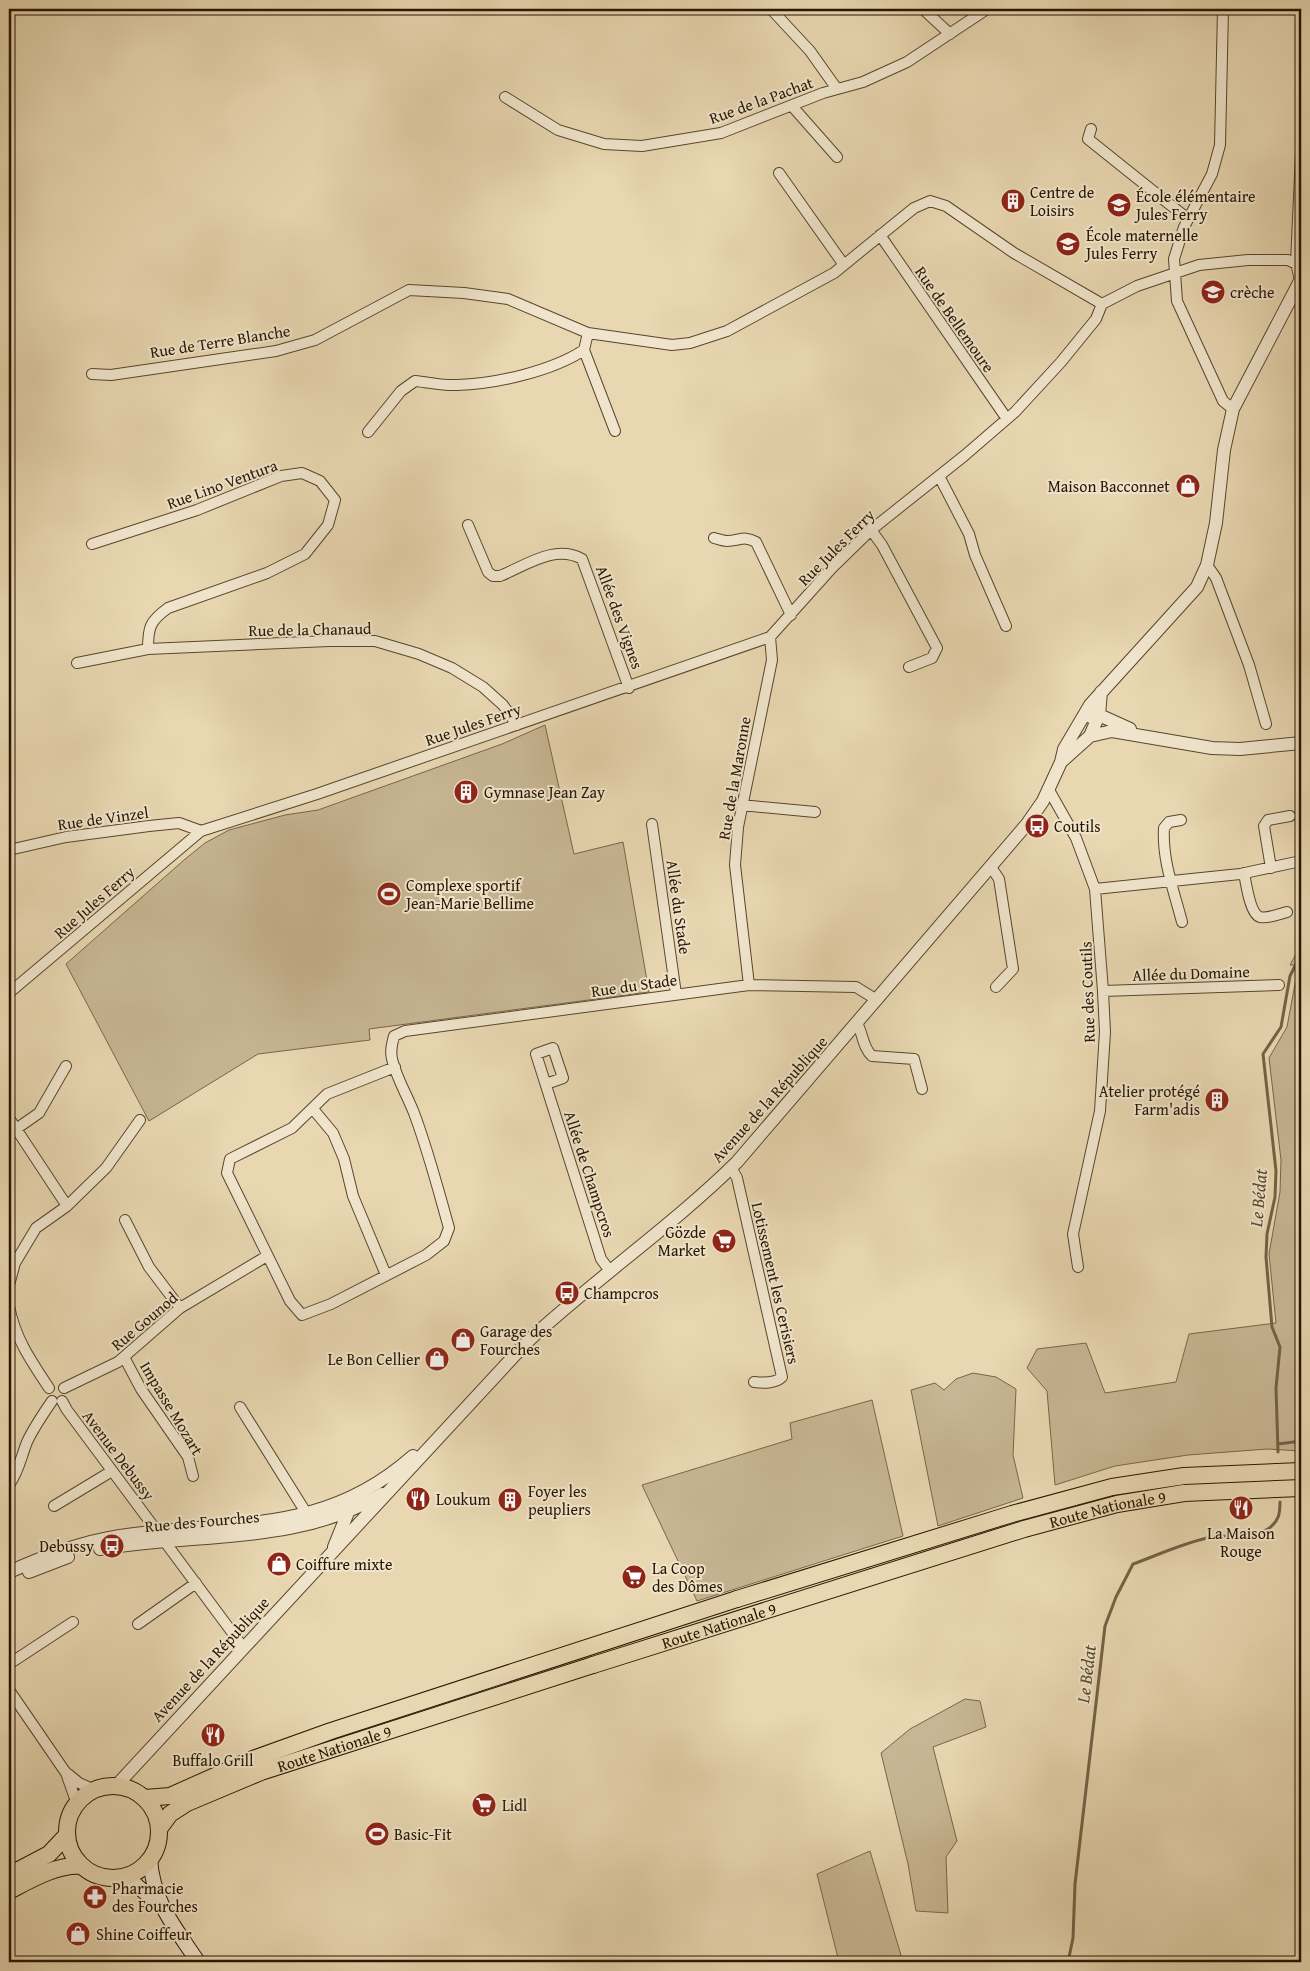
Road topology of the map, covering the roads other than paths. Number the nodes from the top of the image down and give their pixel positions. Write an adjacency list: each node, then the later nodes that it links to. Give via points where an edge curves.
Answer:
1 (771, 9): 6 (street, via 810,51)
2 (922, 9): 5 (street)
3 (987, 9): 5 (street, Rue de la Pachat)
4 (1223, 9): 13 (street, via 1220,145 1212,174)
5 (950, 34): 6 (street, Rue de la Pachat, via 907,62 863,82)
6 (837, 89): 8 (street, Rue de la Pachat)
7 (505, 96): 8 (street, Rue de la Pachat, via 558,130 604,144 642,146 721,133)
8 (792, 106): 11 (street)
9 (1091, 129): 13 (street, via 1088,138)
10 (1301, 153): 16 (street)
11 (837, 157)
12 (779, 173): 15 (street)
13 (1188, 219): 17 (street, via 1177,242)
14 (880, 235): 15 (street, Rue de Terre Blanche); 19 (street, Rue de Terre Blanche, via 914,208 936,202 1014,253); 24 (street, Rue de Bellemoure)
15 (844, 265): 20 (street, Rue de Terre Blanche, via 727,330 690,342 672,345)
16 (1299, 265): 17 (street, via 1288,260 1248,260 1198,265); 18 (street)
17 (1174, 272): 19 (street); 23 (street, via 1178,301 1222,401)
18 (1301, 280): 23 (street, Avenue de la République)
19 (1102, 304): 24 (street, Rue Jules Ferry, via 1096,319 1061,362)
20 (588, 333): 21 (street); 22 (street, Rue de Terre Blanche, via 508,299 464,292 409,290 315,340 276,351 111,375)
21 (584, 350): 25 (street); 26 (street, via 549,367 503,380 457,386 415,381 400,391)
22 (92, 374)
23 (1233, 409): 32 (street, Avenue de la République, via 1224,450 1216,523)
24 (1007, 419): 27 (street, Rue Jules Ferry)
25 (615, 431)
26 (368, 432)
27 (939, 476): 29 (street, Rue Jules Ferry); 34 (street, via 969,534)
28 (468, 525): 39 (street, Allée des Vignes, via 488,572 493,576 555,553 572,553 582,559)
29 (871, 530): 33 (street, Rue Jules Ferry); 38 (street, via 937,648 932,658)
30 (714, 538): 33 (street, via 728,541 749,538 756,542)
31 (92, 544): 36 (street, Rue Lino Ventura, via 196,510 281,476 302,473 320,481 335,500 328,525 305,554 267,573 168,608 148,629)
32 (1206, 565): 40 (street, Avenue de la République, via 1197,587); 43 (street, via 1216,578 1250,665)
33 (791, 615): 35 (street, Rue Jules Ferry)
34 (1006, 626)
35 (770, 637): 39 (street, Rue Jules Ferry); 50 (street, Rue de la Maronne, via 772,660)
36 (148, 649): 37 (street, Rue de la Chanaud); 44 (street, Rue de la Chanaud, via 375,641 452,668 483,687 503,705)
37 (77, 663)
38 (909, 667)
39 (629, 688): 44 (street, Rue Jules Ferry)
40 (1102, 690): 41 (street, Avenue de la République); 42 (street, Avenue de la République)
41 (1099, 715): 42 (street); 45 (street); 46 (street, Avenue de la République)
42 (1081, 721): 48 (street, Avenue de la République, via 1064,749)
43 (1266, 724)
44 (517, 725): 55 (street, Rue Jules Ferry)
45 (1139, 734): 46 (street, via 1112,731); 47 (street, via 1212,748 1240,749)
46 (1090, 736): 48 (street, Avenue de la République)
47 (1301, 743)
48 (1061, 762): 49 (street, Avenue de la République)
49 (1049, 790): 58 (street, Avenue de la République, via 1027,824); 62 (street, Rue des Coutils, via 1076,838)
50 (742, 805): 51 (street); 65 (street, Rue de la Maronne, via 735,865)
51 (815, 812)
52 (1290, 816): 59 (street, via 1268,820 1264,826)
53 (1182, 820): 61 (street, via 1170,822 1164,828 1164,856)
54 (652, 824): 70 (street, Allée du Stade)
55 (201, 831): 56 (street, Rue de Vinzel, via 179,824 149,826 66,837); 69 (street, Rue Jules Ferry)
56 (9, 850)
57 (1301, 861): 59 (street)
58 (991, 867): 67 (street, via 1000,879 1012,969); 71 (street, Avenue de la République)
59 (1271, 868): 60 (street)
60 (1244, 874): 61 (street); 63 (street, via 1257,915)
61 (1172, 883): 62 (street); 64 (street)
62 (1095, 889): 68 (street, Rue des Coutils)
63 (1287, 912)
64 (1182, 922)
65 (749, 985): 70 (street, Rue du Stade); 71 (street, Rue du Stade, via 856,987)
66 (1280, 985): 68 (street, Allée du Domaine)
67 (996, 987)
68 (1104, 991): 85 (street, Rue des Coutils, via 1106,1032 1100,1111 1073,1234)
69 (9, 993)
70 (676, 994): 74 (street, Rue du Stade, via 405,1031 394,1036 390,1048)
71 (877, 1000): 72 (street, Avenue de la République)
72 (857, 1023): 76 (street, via 865,1048 872,1056 914,1059); 81 (street, Avenue de la République)
73 (66, 1066): 80 (street, via 39,1113)
74 (395, 1067): 77 (street, via 327,1094); 87 (street, via 450,1228 444,1241 426,1255)
75 (546, 1084): 86 (street, Allée de Champcros, via 601,1259)
76 (922, 1088)
77 (313, 1110): 84 (street, via 292,1128 230,1160 227,1172); 87 (street, via 332,1133 344,1159 353,1196)
78 (9, 1118): 80 (street)
79 (140, 1120): 82 (street, via 106,1168)
80 (12, 1128): 82 (street)
81 (731, 1167): 86 (street, Avenue de la République, via 686,1210); 92 (street, Lotissement les Cerisiers, via 737,1178 782,1377 765,1383)
82 (67, 1206): 88 (street, via 36,1228 14,1263)
83 (125, 1220): 90 (street, via 149,1267)
84 (267, 1256): 87 (street, via 290,1301 302,1314 331,1304); 90 (street, Rue Gounod)
85 (1078, 1267)
86 (610, 1271): 97 (street, Avenue de la République, via 527,1342)
87 (386, 1275)
88 (9, 1301)
89 (9, 1306): 93 (street, via 22,1349)
90 (180, 1308): 91 (street, Rue Gounod)
91 (124, 1357): 94 (street, Rue Gounod); 100 (street, Impasse Mozart, via 144,1394 188,1457)
92 (754, 1382)
93 (49, 1388): 94 (street, via 56,1385); 95 (street, via 48,1394)
94 (64, 1388): 95 (street, via 66,1393)
95 (57, 1401): 98 (street, Avenue Debussy); 101 (street, via 35,1425 18,1471)
96 (240, 1407): 107 (street)
97 (456, 1418): 102 (street, Avenue de la République); 104 (street, Avenue de la République, via 384,1480)
98 (112, 1471): 105 (street); 108 (street, Avenue Debussy)
99 (1301, 1471): 121 (main road, Route Nationale 9, via 1193,1475 1084,1493 737,1599 331,1731 223,1771 170,1796)
100 (193, 1476)
101 (9, 1484)
102 (395, 1486): 106 (street, Rue des Fourches); 109 (street, Avenue de la République)
103 (1301, 1488): 123 (main road, Route Nationale 9, via 1184,1493 1118,1504 1006,1535 261,1772 187,1803 170,1814)
104 (354, 1496): 106 (street); 107 (street, Rue des Fourches)
105 (54, 1506)
106 (350, 1510): 107 (street, Rue des Fourches); 109 (street)
107 (310, 1518): 108 (street, Rue des Fourches)
108 (161, 1537): 110 (street, Rue des Fourches, via 94,1541 47,1555); 111 (street, Rue des Fourches, via 97,1549); 112 (street, Avenue Debussy)
109 (330, 1556): 115 (street, Avenue de la République)
110 (9, 1572)
111 (9, 1580)
112 (196, 1583): 114 (street); 115 (street, Avenue Debussy)
113 (73, 1622): 116 (street)
114 (138, 1624)
115 (243, 1647): 119 (street, Avenue de la République)
116 (9, 1664)
117 (9, 1690): 118 (street)
118 (66, 1773): 120 (street); 122 (street)
119 (116, 1786): 120 (main road); 121 (main road)
120 (95, 1790): 122 (main road)
121 (145, 1798): 123 (main road)
122 (77, 1804): 124 (main road, via 70,1816)
123 (159, 1829): 125 (main road)
124 (67, 1835): 126 (main road, via 72,1853); 127 (main road, via 49,1854)
125 (150, 1859): 128 (main road, via 138,1870); 130 (main road, via 154,1890)
126 (82, 1866): 128 (main road, via 100,1876); 129 (main road, via 55,1870)
127 (9, 1875)
128 (119, 1876): 130 (main road, via 135,1884)
129 (9, 1891)
130 (164, 1910): 131 (main road)
131 (198, 1962)

